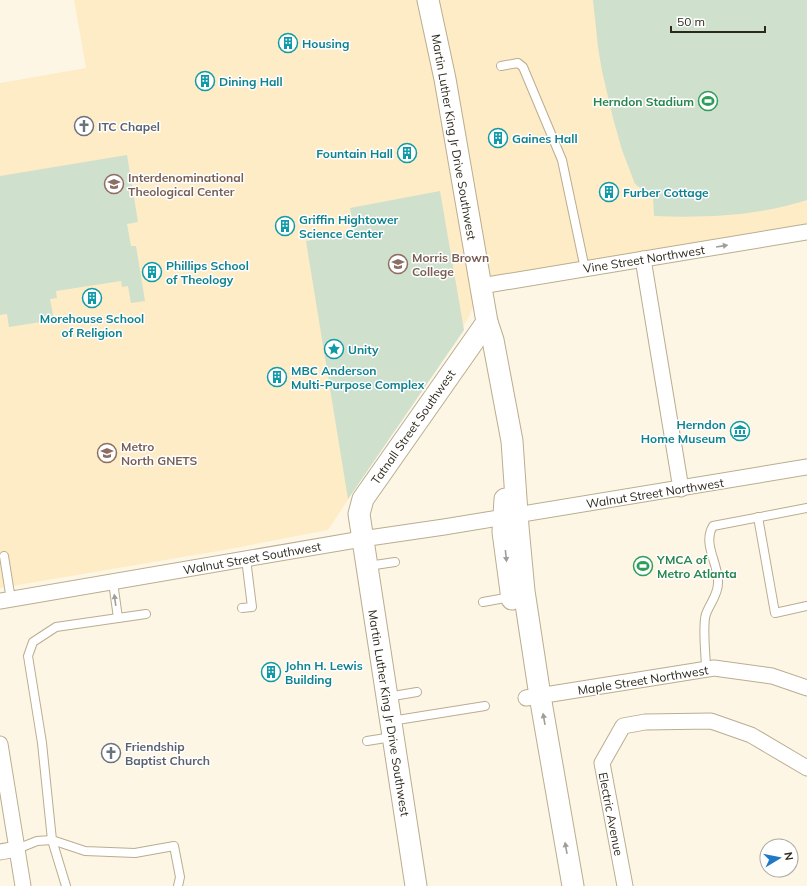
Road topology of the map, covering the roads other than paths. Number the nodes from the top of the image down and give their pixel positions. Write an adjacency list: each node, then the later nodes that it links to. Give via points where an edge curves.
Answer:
1 (428, 0): 6 (street, Martin Luther King Jr Drive Southwest, via 445,79)
2 (502, 66): 5 (lane, via 518,63 523,67 562,160)
3 (807, 232): 4 (street, Vine Street Northwest, one-way to 3)
4 (642, 259): 5 (street, Vine Street Northwest); 9 (street)
5 (585, 269): 6 (street, Vine Street Northwest)
6 (481, 286): 7 (street, Martin Luther King Jr Drive Southwest)
7 (487, 322): 11 (street, Martin Luther King Jr Drive Southwest, via 485,341 504,448); 13 (street, Tatnall Street Southwest, via 363,499 359,514)
8 (807, 467): 9 (street, Walnut Street Northwest)
9 (681, 489): 11 (street, Walnut Street Northwest)
10 (807, 508): 12 (lane)
11 (510, 516): 13 (street, Walnut Street Southwest); 19 (street, one-way to 19, via 503,532); 30 (street, via 524,590)
12 (758, 517): 22 (lane, via 775,613); 26 (lane, via 713,526 709,532 710,549 718,582 717,591 705,615)
13 (362, 539): 15 (street, Walnut Street Southwest); 17 (street, Martin Luther King Jr Drive Southwest)
14 (4, 556): 20 (lane)
15 (246, 559): 18 (street, Walnut Street Southwest); 23 (lane, via 252,607)
16 (394, 562): 17 (lane)
17 (366, 566): 29 (street, Martin Luther King Jr Drive Southwest)
18 (113, 582): 20 (street, Walnut Street Southwest); 25 (lane, one-way to 18)
19 (512, 597): 21 (lane); 30 (street)
20 (6, 600)
21 (483, 602)
22 (807, 606)
23 (242, 608)
24 (146, 614): 25 (lane)
25 (118, 618): 36 (lane, via 56,627 33,642 28,656 42,743)
26 (706, 669): 27 (street, Maple Street Northwest, via 772,676); 30 (street, Maple Street Northwest)
27 (807, 688)
28 (417, 692): 29 (lane)
29 (387, 697): 32 (street, Martin Luther King Jr Drive Southwest)
30 (533, 697): 43 (street); 44 (street, one-way to 30)
31 (485, 706): 32 (lane)
32 (392, 729): 33 (lane); 42 (street, Martin Luther King Jr Drive Southwest)
33 (367, 741)
34 (0, 744): 37 (street)
35 (807, 768): 45 (street, Electric Avenue, via 751,736 711,722 645,722 623,726 602,763)
36 (52, 840): 37 (lane, via 38,841); 40 (lane); 41 (lane, via 85,851 135,853 174,846 180,877)
37 (17, 849): 38 (street); 39 (street)
38 (0, 852)
39 (23, 886)
40 (66, 886)
41 (178, 886)
42 (416, 886)
43 (559, 886)
44 (573, 886)
45 (625, 886)

